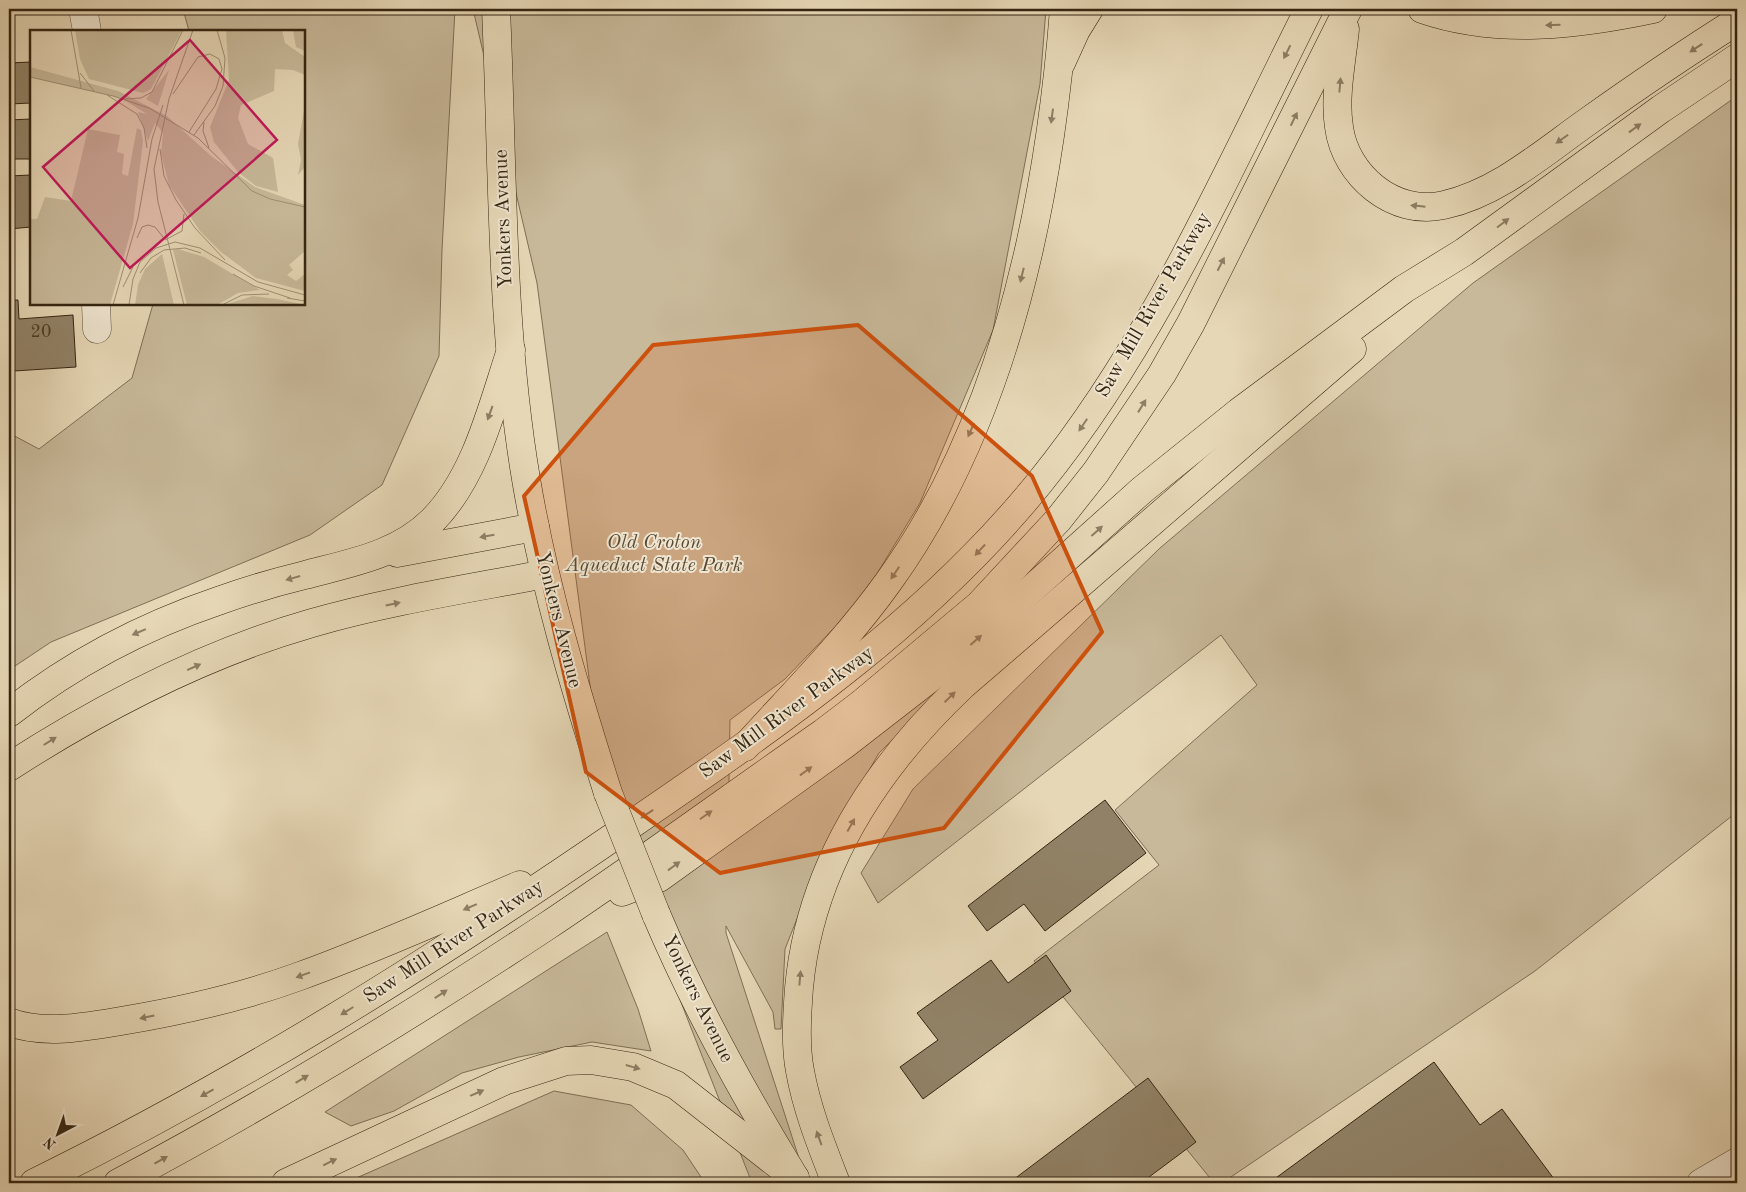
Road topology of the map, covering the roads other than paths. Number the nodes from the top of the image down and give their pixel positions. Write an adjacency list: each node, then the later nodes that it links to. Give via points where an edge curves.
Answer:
1 (83, 9): 10 (street)
2 (496, 9): 14 (main road, Yonkers Avenue)
3 (1064, 9): 12 (main road)
4 (1090, 9): 12 (main road, via 1076,30)
5 (1309, 9): 19 (main road, Saw Mill River Parkway, one-way to 19, via 1142,334 1110,386 1057,460 1002,527 919,611 826,688)
6 (1422, 9): 7 (main road, one-way to 6, via 1587,22 1533,25 1499,24)
7 (1653, 9)
8 (1347, 11): 9 (main road, one-way to 8, via 1510,176 1470,197 1432,207 1407,205 1385,196 1357,171 1346,152 1338,126); 22 (main road, Saw Mill River Parkway, one-way to 8, via 861,704 972,611 1058,520 1131,424 1162,374 1218,270)
9 (1737, 21)
10 (87, 30)
11 (1737, 58): 13 (main road, one-way to 11)
12 (1059, 68): 19 (main road, one-way to 19, via 1040,188 1021,278 994,372 955,466 933,510 888,582 830,653)
13 (1464, 252): 22 (main road, one-way to 13, via 658,878 844,745 947,665 1202,441 1404,289); 29 (main road, one-way to 13, via 818,1136 800,1070 797,1035 801,969 807,930 821,885 851,823 886,768 908,740 963,685 1298,395 1412,301)
14 (510, 350): 15 (main road, Yonkers Avenue); 16 (main road, one-way to 16, via 479,442 443,508 424,529 401,545)
15 (535, 527): 16 (main road, one-way to 16); 17 (main road, Yonkers Avenue)
16 (340, 566): 18 (main road, one-way to 18, via 218,601 129,636 87,658)
17 (545, 574): 20 (main road, one-way to 17, via 113,705 196,666 274,635 345,614); 25 (main road, Yonkers Avenue, bridge, via 608,793 656,914 705,1022)
18 (9, 713)
19 (745, 747): 21 (main road, Saw Mill River Parkway, one-way to 21)
20 (9, 768)
21 (579, 860): 23 (main road, one-way to 23, via 350,958 245,994 140,1018 72,1028 31,1027); 26 (main road, Saw Mill River Parkway, one-way to 26, via 440,953 286,1048 152,1123)
22 (566, 913): 27 (main road, Saw Mill River Parkway, one-way to 22, via 341,1056)
23 (9, 1022)
24 (1737, 1162): 30 (street)
25 (797, 1180): 28 (main road, one-way to 25, via 504,1081 566,1061 592,1060 633,1067 676,1085)
26 (34, 1183)
27 (118, 1183)
28 (286, 1183)
29 (836, 1183)
30 (1701, 1183)

